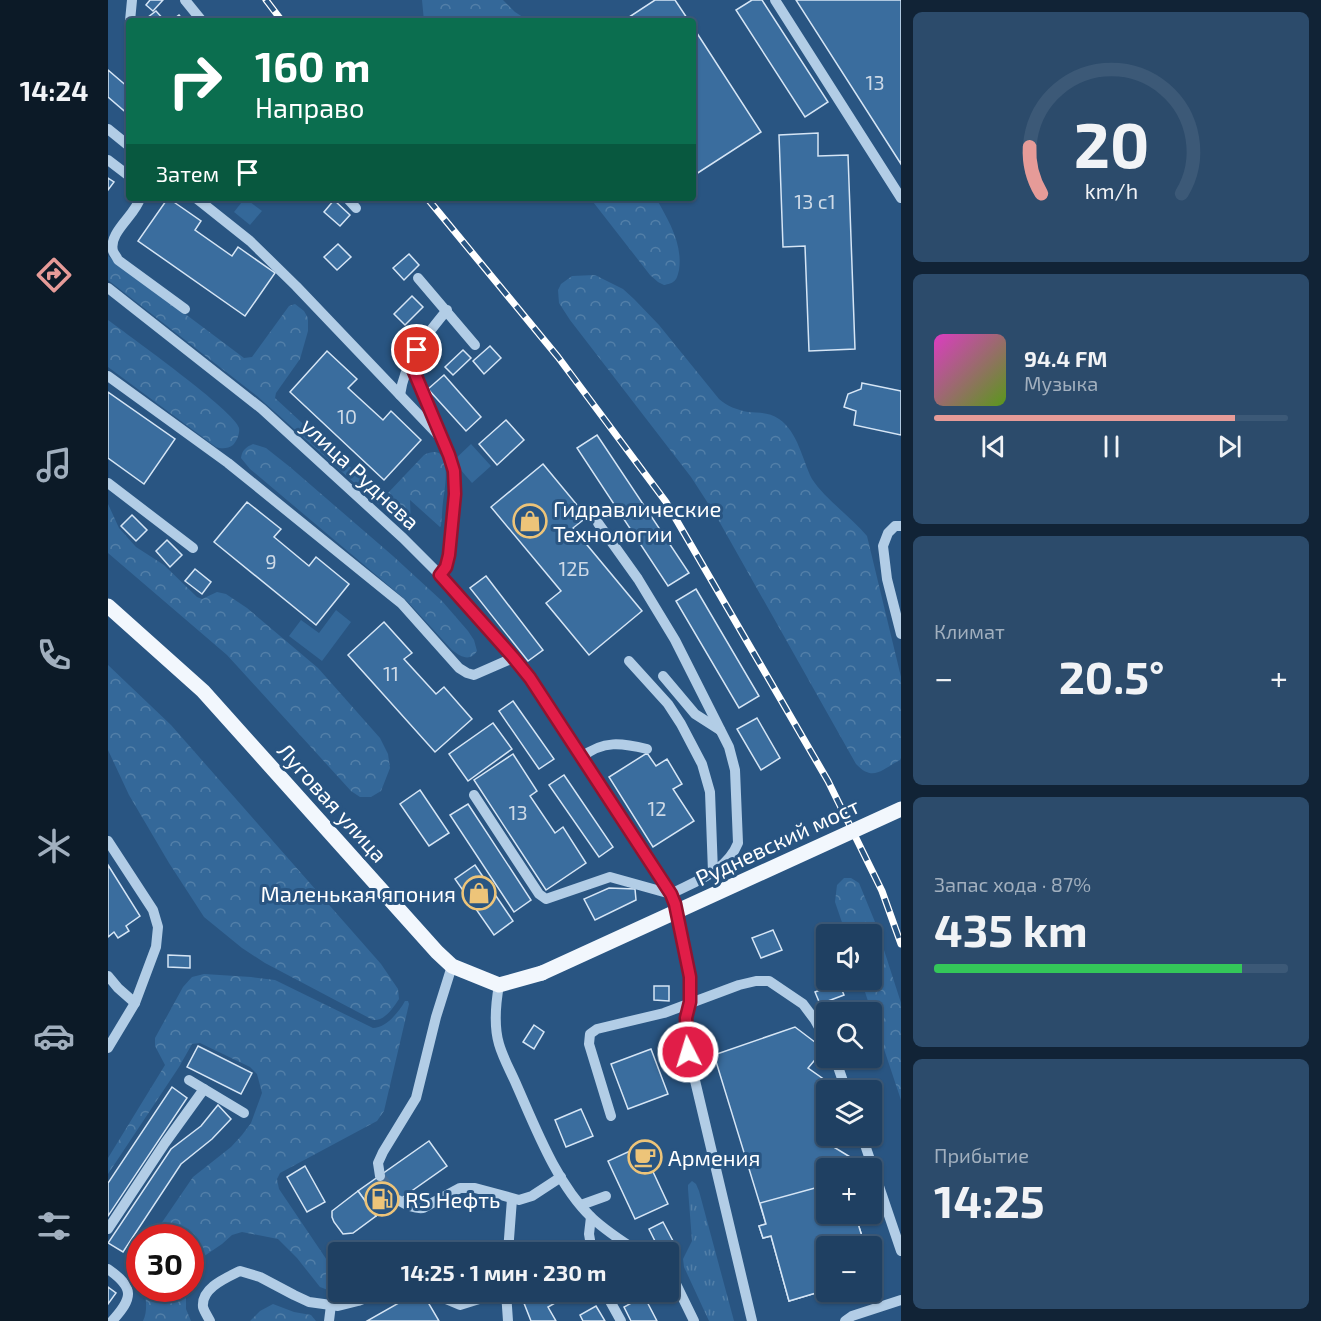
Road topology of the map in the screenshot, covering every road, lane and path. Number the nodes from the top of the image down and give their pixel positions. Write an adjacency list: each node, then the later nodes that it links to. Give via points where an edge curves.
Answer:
1 (132, 0): 4 (street)
2 (185, 0): 5 (street)
3 (775, 0): 10 (street)
4 (130, 18)
5 (200, 18)
6 (108, 129): 7 (street)
7 (126, 144)
8 (108, 160): 9 (street)
9 (126, 174)
10 (901, 198)
11 (139, 201): 17 (street, via 112,242 113,250 118,260)
12 (200, 201): 22 (street, via 250,241)
13 (350, 201): 14 (street)
14 (356, 208)
15 (418, 278): 18 (street)
16 (108, 288): 28 (street, улица Руднева, via 262,409)
17 (185, 309)
18 (447, 310): 19 (street); 20 (street)
19 (475, 345)
20 (410, 362): 22 (street, via 402,378); 23 (street)
21 (108, 376): 31 (street, via 228,463 401,603 459,668 474,675)
22 (400, 395): 23 (street)
23 (441, 438): 28 (street, via 454,471 455,494 449,555)
24 (108, 483): 27 (street)
25 (597, 523): 34 (street, via 638,579 675,640)
26 (901, 526): 30 (street, via 888,533 883,546)
27 (193, 548)
28 (440, 575): 31 (street, улица Руднева)
29 (108, 606): 42 (main road, Луговая улица, via 203,691)
30 (901, 634)
31 (513, 657): 36 (street, улица Руднева)
32 (629, 661): 40 (street, via 668,704 702,764 710,792)
33 (663, 676): 34 (street, via 695,714)
34 (720, 730): 40 (street, via 735,770 738,843 731,856)
35 (647, 750): 36 (street, via 605,744)
36 (582, 757): 41 (street, улица Руднева)
37 (474, 795): 41 (street, via 542,898 610,877)
38 (901, 809): 44 (main road, Рудневский мост, bridge, via 542,973)
39 (108, 841): 46 (street, via 153,910 158,927 156,947)
40 (713, 872): 41 (street)
41 (671, 894): 45 (street, улица Руднева, via 690,977)
42 (452, 966): 44 (main road, Луговая улица); 54 (street, via 416,1098 383,1152 378,1163)
43 (108, 976): 46 (street)
44 (499, 985): 55 (street, via 495,1006 498,1043)
45 (690, 1002): 47 (street, via 739,985 769,981 803,1004); 52 (street, via 590,1034); 81 (street, улица Руднева, via 686,1018 688,1052)
46 (135, 1003): 48 (street)
47 (816, 1022)
48 (108, 1048)
49 (189, 1080): 50 (street)
50 (204, 1089): 51 (street); 61 (street)
51 (244, 1113)
52 (611, 1116)
53 (864, 1146): 65 (street)
54 (380, 1176)
55 (561, 1177): 57 (street, via 531,1196); 59 (street)
56 (606, 1196): 59 (street)
57 (513, 1199): 58 (street, via 466,1187 423,1208); 62 (street)
58 (398, 1200)
59 (581, 1205): 60 (street)
60 (591, 1217): 63 (street); 64 (street)
61 (108, 1229)
62 (509, 1242)
63 (590, 1242)
64 (624, 1242)
65 (901, 1251)
66 (108, 1269): 75 (street, via 121,1278 128,1290 124,1307)
67 (679, 1290): 80 (street)
68 (901, 1300): 82 (street)
69 (354, 1302): 74 (street)
70 (452, 1302): 71 (street)
71 (470, 1302)
72 (507, 1302): 78 (street)
73 (611, 1302): 79 (street)
74 (332, 1305): 76 (street, via 309,1302 240,1270 214,1285 206,1296 203,1308); 77 (street)
75 (112, 1321)
76 (210, 1321)
77 (329, 1321)
78 (508, 1321)
79 (621, 1321)
80 (694, 1321)
81 (752, 1321)
82 (845, 1321)

